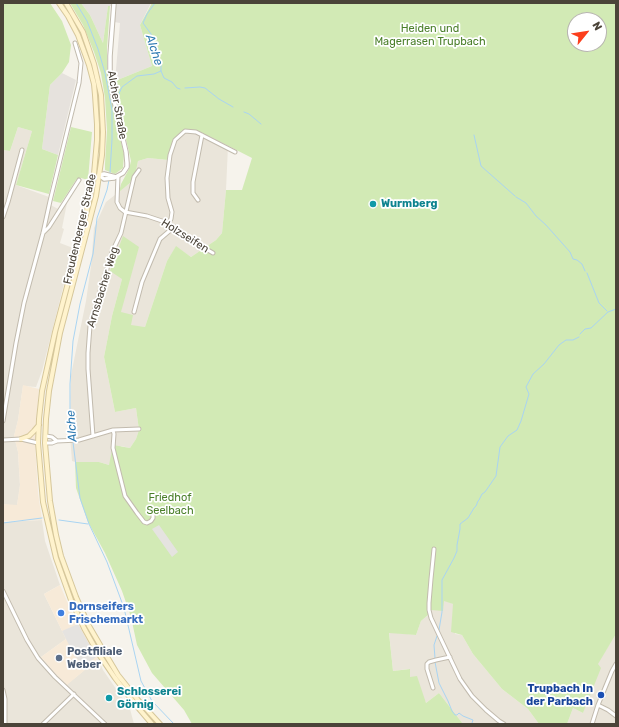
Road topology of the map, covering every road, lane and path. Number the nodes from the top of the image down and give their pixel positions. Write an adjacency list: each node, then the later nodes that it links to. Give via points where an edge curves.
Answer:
1 (59, 3): 9 (main road, Freudenberger Straße, via 78,35 92,76 97,124)
2 (66, 3): 10 (main road, Freudenberger Straße, via 87,43 99,84 103,132)
3 (114, 3): 11 (street, Alcher Straße, via 110,74 127,164 125,170)
4 (75, 42): 18 (street, Freudenberger Straße, via 81,63 79,84)
5 (202, 135): 7 (street); 13 (street, via 193,182 193,193); 16 (street, via 185,131 175,140 167,178 172,212 172,219)
6 (22, 150): 15 (street)
7 (234, 152)
8 (139, 170): 14 (street, Arnsbacher Weg, via 134,177)
9 (94, 174): 10 (main road); 22 (main road, Freudenberger Straße, via 84,224 49,358 42,391)
10 (99, 175): 11 (street); 11 (street, via 104,179); 25 (main road, Freudenberger Straße, via 96,196 56,352 48,397)
11 (115, 177): 14 (street, via 117,202)
12 (79, 180): 18 (street, Freudenberger Straße)
13 (198, 200)
14 (125, 212): 16 (street, Holzseifen); 26 (street, Arnsbacher Weg, via 121,233 112,252 90,326 88,369)
15 (3, 217)
16 (168, 223): 17 (street, Holzseifen)
17 (174, 227): 19 (street, Holzseifen); 20 (street, via 160,239 142,282)
18 (43, 233): 21 (street, Freudenberger Straße, via 24,302)
19 (213, 253)
20 (134, 312)
21 (3, 421)
22 (39, 425): 27 (main road, Freudenberger Straße); 28 (main road, via 34,432)
23 (139, 429): 24 (street)
24 (113, 430): 26 (street); 33 (street, via 113,448 125,496 144,522 153,520)
25 (46, 436): 27 (main road); 30 (street); 32 (main road, Freudenberger Straße)
26 (92, 436): 30 (street)
27 (38, 437): 28 (street); 31 (main road, Freudenberger Straße)
28 (24, 438): 29 (street); 31 (street)
29 (3, 440)
30 (57, 441): 32 (street)
31 (38, 442): 32 (main road); 48 (main road, Freudenberger Straße, via 43,502 56,558 71,600 106,666)
32 (46, 443): 49 (main road, Freudenberger Straße, via 54,528 76,598 110,663)
33 (153, 515)
34 (434, 549): 36 (street, via 430,613)
35 (3, 591): 42 (street, via 35,653 55,677)
36 (450, 657): 40 (street, via 426,664); 50 (street, via 460,679 472,696)
37 (616, 664): 38 (street)
38 (612, 671): 39 (street); 43 (street)
39 (616, 674)
40 (433, 688)
41 (3, 690): 45 (street)
42 (74, 694): 46 (street); 47 (street)
43 (598, 705): 44 (street); 51 (street)
44 (616, 716)
45 (5, 724)
46 (43, 724)
47 (105, 724)
48 (152, 724)
49 (160, 724)
50 (504, 724)
51 (592, 724)

